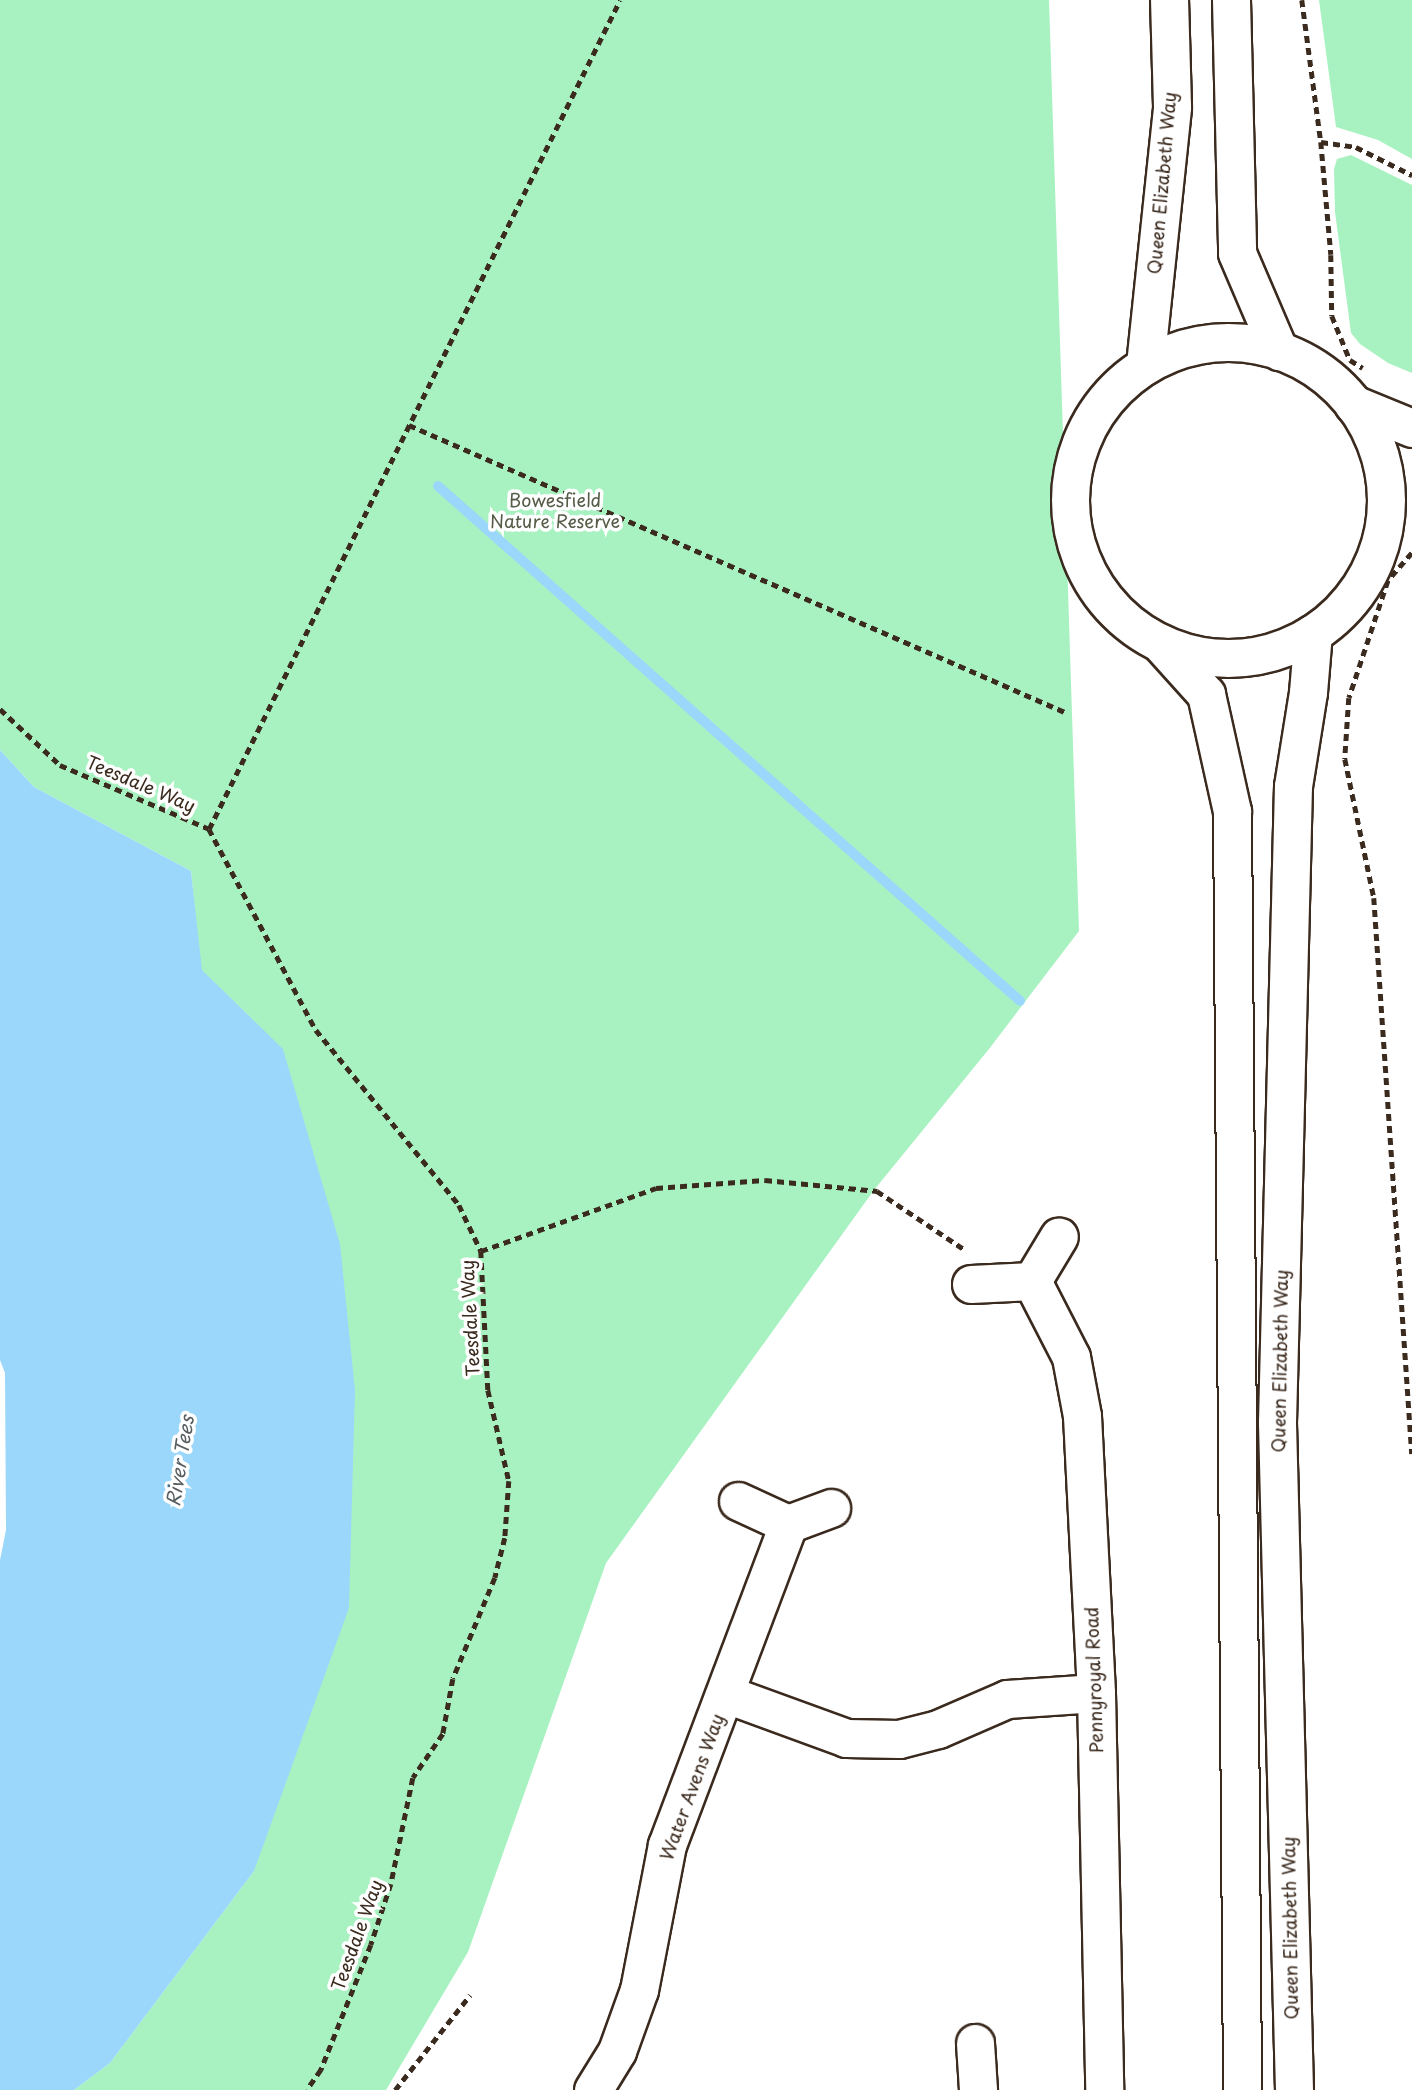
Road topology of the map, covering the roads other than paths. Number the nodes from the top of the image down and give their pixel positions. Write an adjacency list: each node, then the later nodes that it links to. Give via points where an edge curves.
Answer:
1 (1170, 0): 4 (street, Queen Elizabeth Way, via 1172,106)
2 (1231, 0): 3 (street, via 1237,253)
3 (1279, 351): 4 (street, via 1232,342 1202,344); 5 (street, via 1318,370)
4 (1145, 365): 10 (street, via 1100,406 1084,433 1071,482 1071,522 1091,579 1110,605)
5 (1353, 404): 6 (street); 8 (street, via 1374,441 1383,470)
6 (1412, 428)
7 (1412, 467): 8 (street)
8 (1385, 506): 9 (street, via 1383,531 1358,589 1338,613)
9 (1312, 633): 10 (street, via 1284,648 1222,658); 24 (street, Queen Elizabeth Way, via 1293,786 1277,1422)
10 (1160, 643): 23 (street, via 1206,694 1232,811)
11 (1059, 1236): 13 (street)
12 (969, 1268): 13 (street)
13 (1032, 1281): 17 (street, Pennyroyal Road, via 1071,1357 1082,1416)
14 (738, 1501): 16 (street)
15 (831, 1508): 16 (street)
16 (788, 1524): 18 (street, Water Avens Way)
17 (1096, 1693): 18 (street, via 1007,1699 938,1729 899,1739 846,1738); 22 (street, Pennyroyal Road)
18 (726, 1694): 20 (street, Water Avens Way, via 667,1846 639,1990 617,2051)
19 (975, 2043): 21 (street)
20 (593, 2090)
21 (978, 2090)
22 (1104, 2090)
23 (1242, 2090)
24 (1294, 2090)

